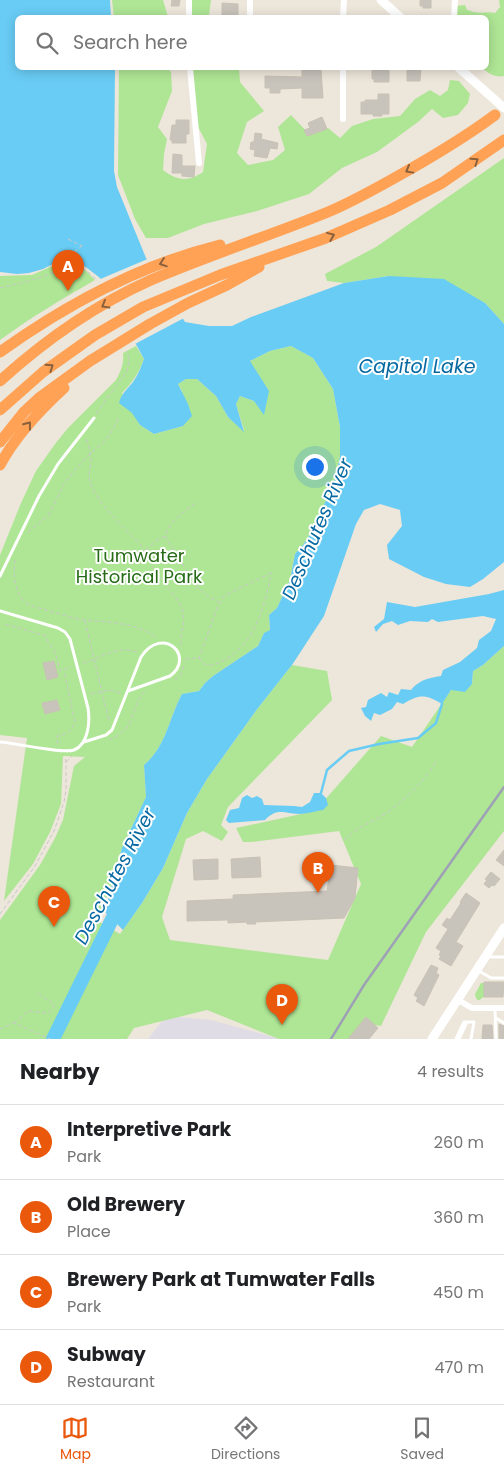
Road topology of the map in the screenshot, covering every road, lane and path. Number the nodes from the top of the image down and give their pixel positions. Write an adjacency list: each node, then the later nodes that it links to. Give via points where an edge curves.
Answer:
1 (189, 0): 6 (street)
2 (250, 0): 7 (street)
3 (344, 0): 8 (street)
4 (380, 0): 9 (main road)
5 (455, 0): 10 (street)
6 (189, 15)
7 (250, 15)
8 (343, 15)
9 (398, 15)
10 (454, 15)
11 (190, 70): 17 (street)
12 (343, 70): 15 (street)
13 (461, 70): 14 (main road)
14 (499, 112): 19 (highway, one-way to 19, via 432,157 371,192 280,231)
15 (343, 120)
16 (504, 140): 20 (highway, one-way to 16, via 390,210 442,183)
17 (199, 163)
18 (68, 239): 21 (path, via 83,245 67,258)
19 (211, 252): 25 (highway, one-way to 25, via 144,270 76,302); 27 (highway, one-way to 27, via 84,317 44,343)
20 (285, 253): 24 (highway); 28 (highway, one-way to 20, via 43,372 95,335 143,307 220,275)
21 (64, 268): 22 (path, via 75,267 89,272); 23 (path)
22 (96, 279)
23 (0, 288)
24 (105, 351): 32 (highway, via 39,398); 34 (highway, one-way to 24, via 41,410 103,357)
25 (0, 352)
26 (129, 360): 30 (path, via 127,371)
27 (0, 381)
28 (0, 410)
29 (119, 417): 33 (path, via 106,440)
30 (94, 418): 31 (lane)
31 (84, 431): 33 (path); 40 (lane, via 58,464 39,496)
32 (0, 442)
33 (91, 453): 36 (path, via 64,484 49,516); 38 (path, via 90,482 96,494)
34 (0, 465)
35 (196, 502): 37 (path, via 173,520)
36 (25, 536)
37 (165, 536): 38 (path); 41 (path, via 201,591)
38 (146, 551): 46 (path, via 180,604 184,619 179,639)
39 (15, 556): 43 (path, via 15,581 24,601)
40 (0, 576)
41 (220, 602): 48 (path); 48 (path, via 224,596 271,572 263,606 250,636 232,655 214,666 204,664)
42 (0, 611): 62 (lane, via 58,628 70,638 89,713)
43 (84, 620): 45 (path, via 127,623 158,638); 49 (path)
44 (4, 624): 52 (path, via 46,636 60,671)
45 (152, 640)
46 (184, 652)
47 (139, 653): 49 (path, via 119,649)
48 (199, 658): 53 (path, via 185,658 181,674)
49 (94, 660): 50 (path); 55 (path)
50 (83, 663)
51 (71, 667): 52 (path)
52 (64, 670): 63 (path, via 75,722 65,735 58,736)
53 (172, 682)
54 (148, 689): 60 (path, via 141,696 124,732)
55 (102, 691): 57 (path); 58 (path); 59 (path)
56 (128, 691): 56 (lane, via 147,648 162,642 175,649 180,661 175,672); 62 (lane, via 112,730)
57 (124, 694)
58 (88, 695)
59 (111, 725)
60 (106, 741)
61 (0, 742): 62 (lane, via 68,751 78,748)
62 (83, 742)
63 (58, 744)
64 (64, 754): 67 (path)
65 (72, 755): 67 (path)
66 (437, 760): 68 (path, via 431,771 392,809 359,827)
67 (66, 762): 69 (path, via 64,802 54,831 35,866)
68 (344, 840)
69 (0, 914)
70 (501, 932): 71 (main road)
71 (485, 957): 72 (lane); 73 (main road)
72 (504, 957)
73 (476, 969): 74 (lane, via 491,978); 76 (main road)
74 (504, 978)
75 (36, 992): 81 (path, via 55,1005 48,1013 28,1011)
76 (458, 1000): 77 (street, via 472,1008); 84 (main road)
77 (495, 1008): 78 (street); 79 (lane)
78 (504, 1008)
79 (496, 1018): 80 (lane); 87 (lane)
80 (504, 1022)
81 (14, 1023): 82 (path); 83 (path)
82 (1, 1029)
83 (50, 1039)
84 (432, 1039)
85 (458, 1039): 86 (lane, via 467,1022 474,1022)
86 (470, 1039)
87 (496, 1039)

